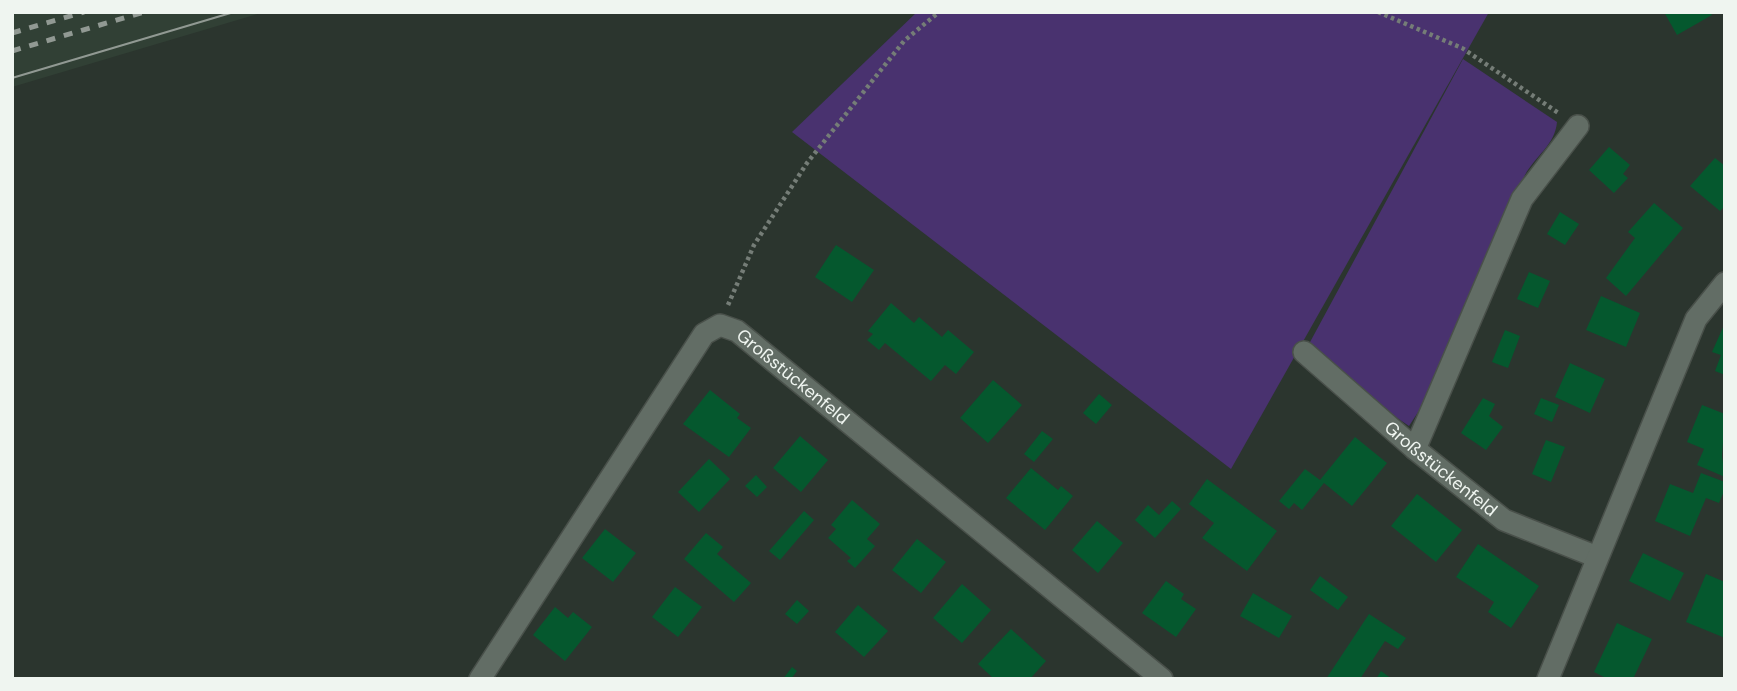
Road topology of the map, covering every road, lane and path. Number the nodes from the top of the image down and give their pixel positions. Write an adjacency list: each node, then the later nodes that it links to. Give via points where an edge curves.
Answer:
1 (939, 12): 5 (path, via 904,41 807,163 754,245)
2 (1378, 12): 3 (path, via 1462,48)
3 (1578, 126): 7 (street, via 1522,199)
4 (1725, 283): 8 (street, via 1696,319)
5 (720, 325): 9 (street, Großstückenfeld, via 704,334); 10 (street, Großstückenfeld, via 737,331)
6 (1304, 352): 7 (street, Großstückenfeld)
7 (1415, 450): 8 (street, Großstückenfeld, via 1504,520)
8 (1597, 557): 11 (street)
9 (480, 679)
10 (1162, 679)
11 (1548, 679)

